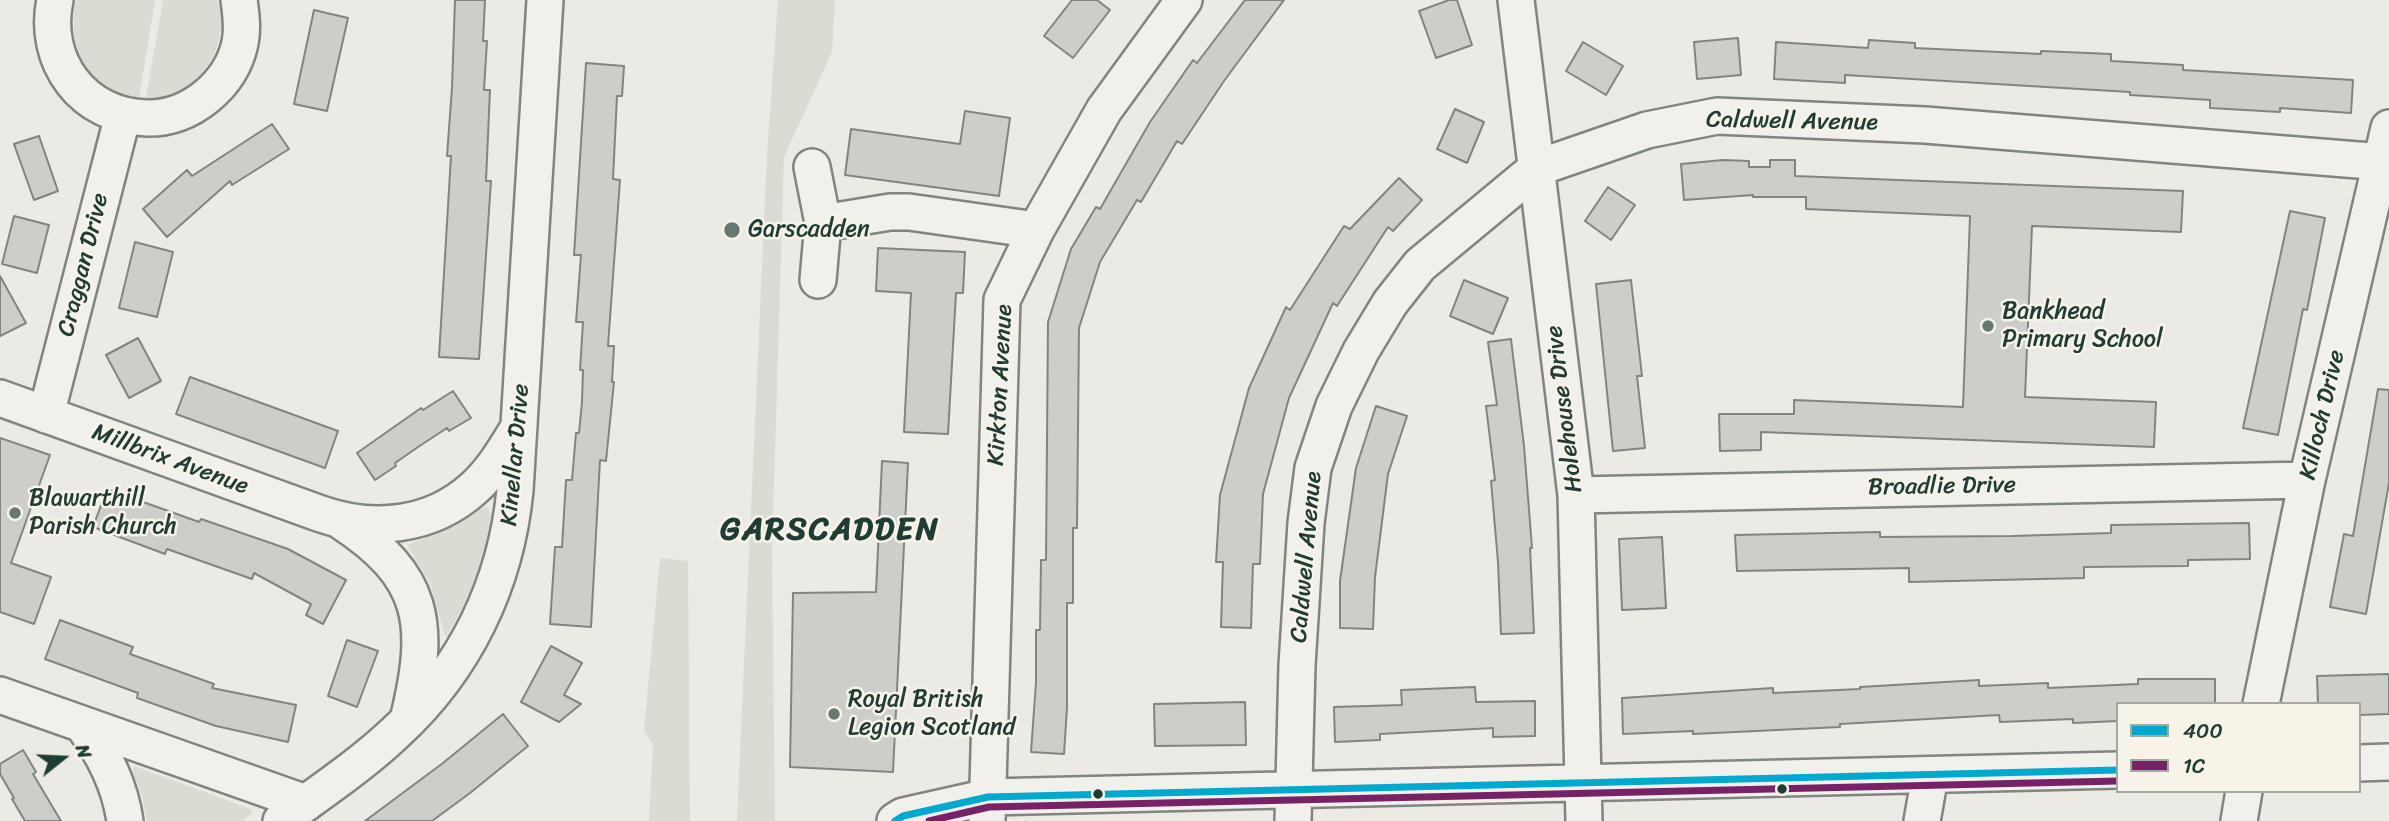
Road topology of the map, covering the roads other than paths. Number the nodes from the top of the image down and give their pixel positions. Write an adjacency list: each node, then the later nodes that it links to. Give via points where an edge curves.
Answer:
1 (55, 0): 6 (street, via 53,42 62,67 99,105)
2 (239, 0): 6 (street, via 240,43 232,67 216,88 197,104 174,114)
3 (545, 0): 15 (street, Kinellar Drive)
4 (1516, 0): 9 (street, Holehouse Drive)
5 (1178, 2): 11 (street, Kirkton Avenue, via 1104,110)
6 (123, 115): 14 (street, Craggan Drive)
7 (2386, 145): 9 (street, Caldwell Avenue, via 1717,116 1647,130); 16 (street, Killoch Drive)
8 (812, 167): 10 (street)
9 (1537, 168): 17 (street, Holehouse Drive); 29 (street, Caldwell Avenue, via 1420,265 1361,351 1335,406 1313,468 1306,523)
10 (822, 223): 11 (street, via 909,212); 12 (street)
11 (1037, 230): 30 (street, Kirkton Avenue, via 1002,300)
12 (818, 280)
13 (0, 398): 14 (street, Millbrix Avenue)
14 (46, 415): 18 (street, Millbrix Avenue)
15 (520, 426): 18 (street, Millbrix Avenue, via 487,474 443,509 388,524); 21 (street, Kinellar Drive, via 513,514 497,580 465,648)
16 (2307, 480): 17 (street, Broadlie Drive); 20 (street, Killoch Drive)
17 (1576, 495): 27 (street, Holehouse Drive)
18 (341, 521): 21 (street, Millbrix Avenue, via 383,552 413,600 421,648)
19 (0, 695): 22 (street)
20 (2261, 702)
21 (409, 720): 31 (street, Kinellar Drive)
22 (82, 724): 31 (street); 32 (street, via 113,779)
23 (2389, 762): 24 (street)
24 (2361, 763)
25 (2116, 770): 26 (street)
26 (1930, 776): 27 (street); 35 (street)
27 (1584, 782): 29 (street); 34 (street, Holehouse Drive)
28 (2244, 793): 36 (street)
29 (1293, 806): 30 (street)
30 (988, 809): 33 (street, via 903,816)
31 (293, 812)
32 (125, 821)
33 (895, 821)
34 (1584, 821)
35 (1922, 821)
36 (2239, 821)

